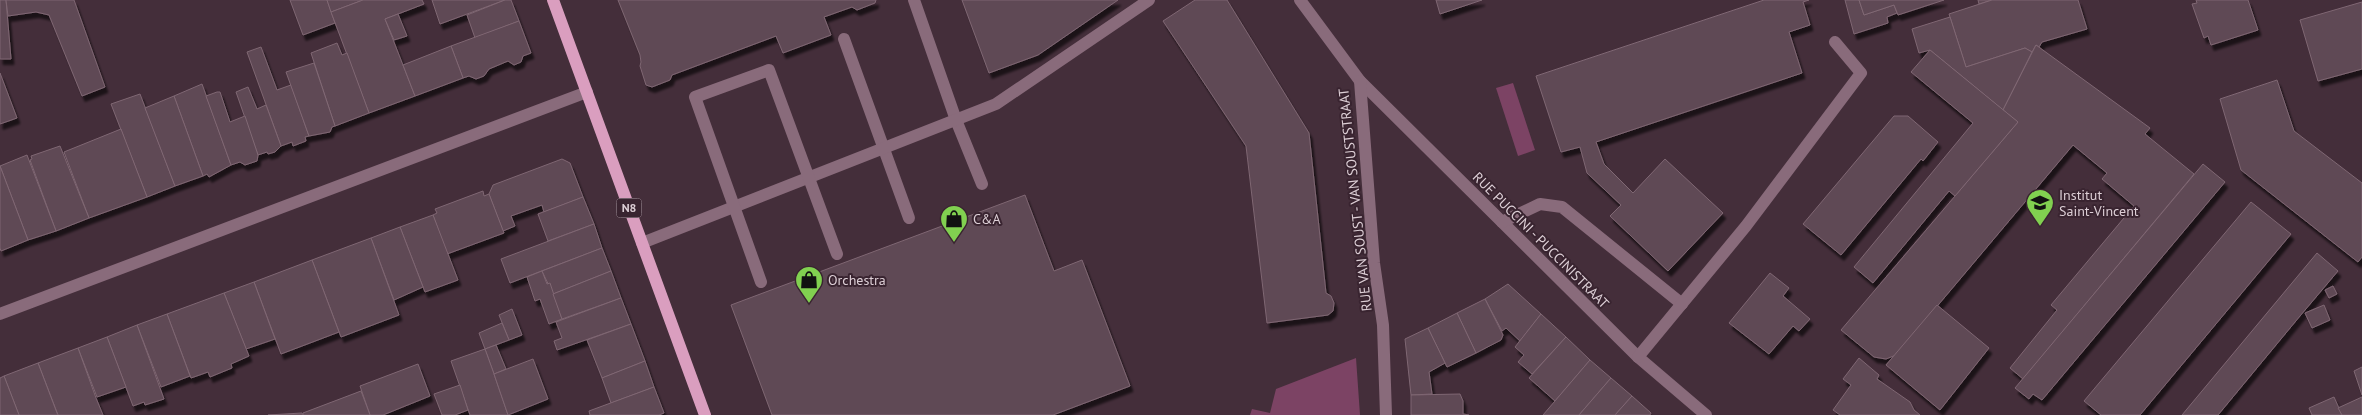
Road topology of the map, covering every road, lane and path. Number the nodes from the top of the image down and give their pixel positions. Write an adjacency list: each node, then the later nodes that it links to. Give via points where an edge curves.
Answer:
1 (553, 0): 8 (main road, N8)
2 (914, 0): 9 (street)
3 (1149, 0): 9 (street, via 996,104)
4 (1300, 0): 7 (street, RUE VAN SOUST - VAN SOUSTSTRAAT)
5 (844, 39): 10 (street)
6 (1835, 42): 19 (street, via 1861,73 1746,226)
7 (1360, 81): 15 (street, RUE PUCCINI - PUCCINISTRAAT); 23 (street, RUE VAN SOUST - VAN SOUSTSTRAAT, via 1374,263 1383,326)
8 (587, 92): 16 (main road, N8); 20 (street)
9 (956, 120): 10 (street); 12 (street)
10 (885, 148): 11 (street); 14 (street)
11 (809, 178): 13 (street); 13 (street, via 769,70 695,97); 17 (street)
12 (982, 184)
13 (734, 207): 16 (street); 18 (street)
14 (910, 218)
15 (1502, 222): 19 (street, via 1540,204 1562,207); 21 (street, RUE PUCCINI - PUCCINISTRAAT)
16 (642, 243): 22 (main road, N8)
17 (836, 254)
18 (761, 282)
19 (1682, 304): 21 (street)
20 (0, 314)
21 (1638, 357): 24 (street, RUE PUCCINI - PUCCINISTRAAT)
22 (705, 415)
23 (1386, 415)
24 (1706, 415)

